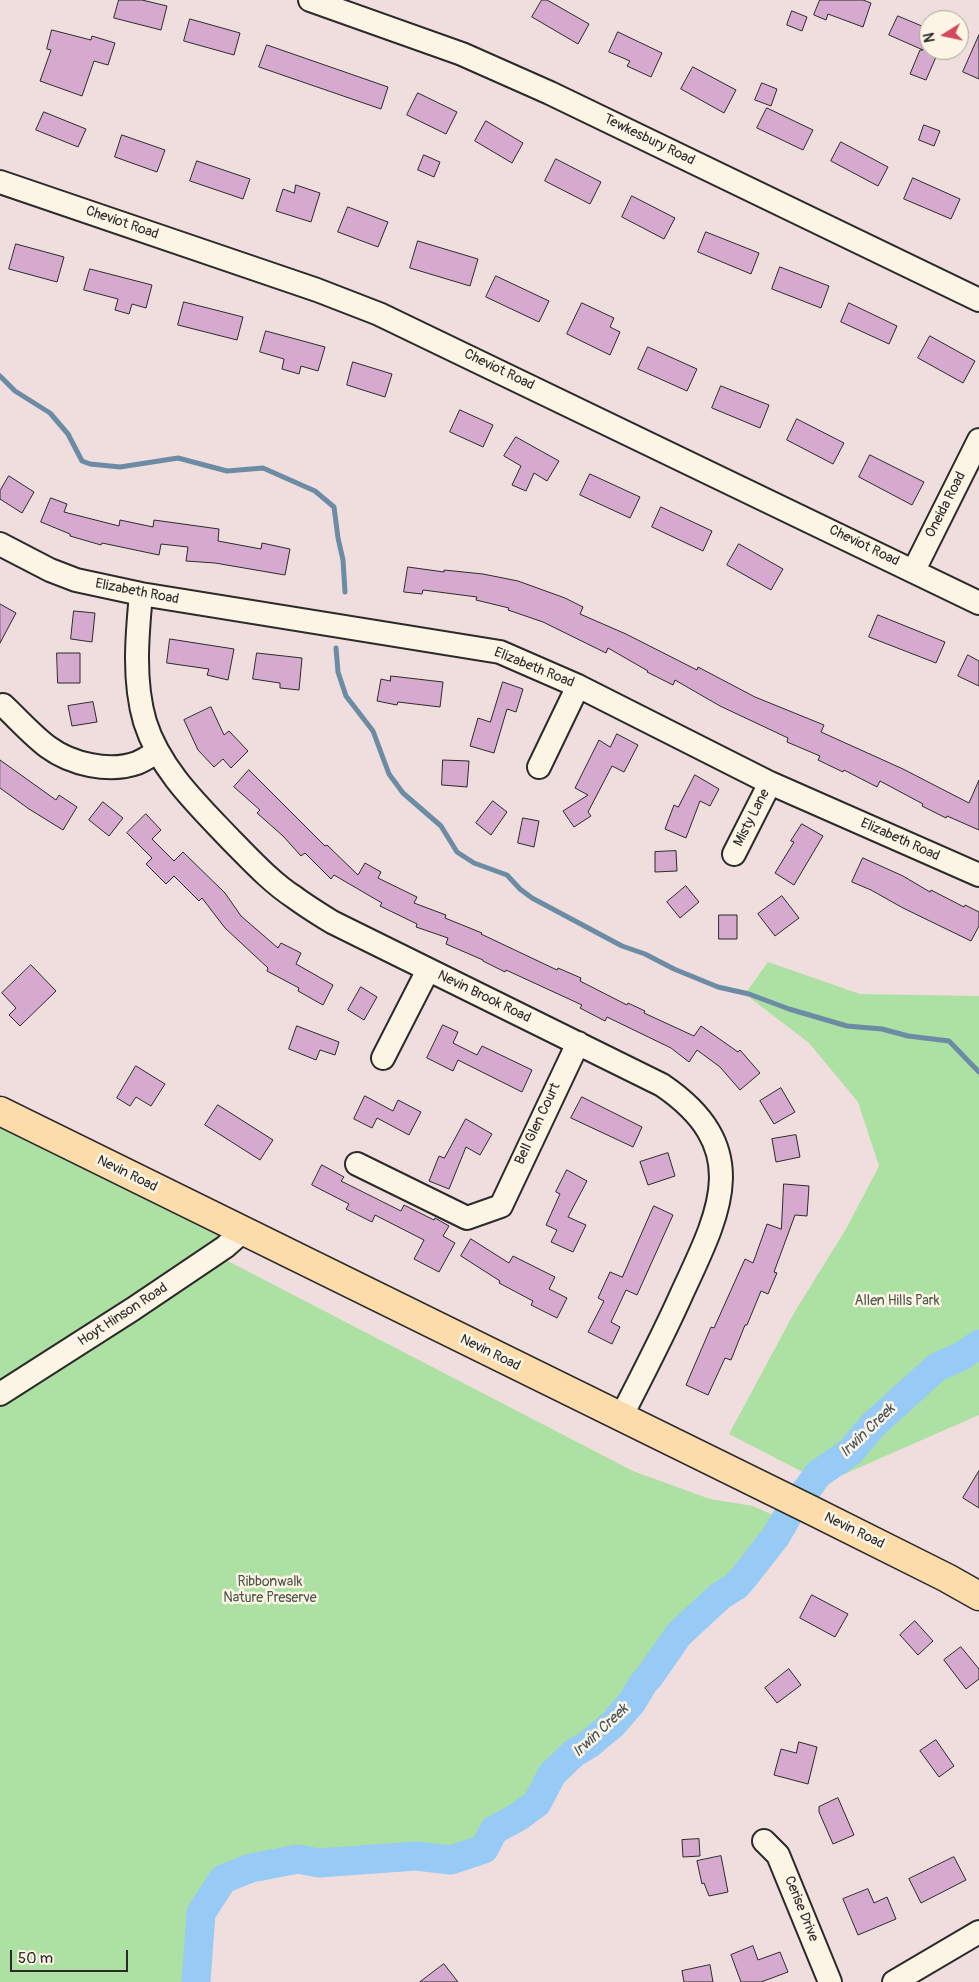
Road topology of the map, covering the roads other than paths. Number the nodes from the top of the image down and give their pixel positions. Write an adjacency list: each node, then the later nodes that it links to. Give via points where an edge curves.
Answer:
1 (310, 0): 3 (street, Tewkesbury Road, via 462,54 550,92)
2 (0, 182): 6 (street, Cheviot Road, via 380,314)
3 (979, 300)
4 (979, 440): 6 (street, Oneida Road)
5 (0, 544): 7 (street, Elizabeth Road, via 76,580)
6 (914, 570): 8 (street, Cheviot Road)
7 (141, 594): 9 (street, Elizabeth Road, via 500,652); 11 (street, Nevin Brook Road, via 139,693 145,723)
8 (979, 603)
9 (578, 686): 12 (street); 13 (street, Elizabeth Road)
10 (3, 705): 11 (street, via 50,748 70,758 114,767 136,763)
11 (157, 752): 16 (street, Nevin Brook Road, via 195,802 252,861 292,896 332,922)
12 (539, 767)
13 (770, 783): 14 (street, Misty Lane); 15 (street, Elizabeth Road)
14 (734, 854)
15 (979, 875)
16 (428, 970): 17 (street, Nevin Brook Road); 18 (street)
17 (578, 1044): 20 (street, Bell Glen Court, via 501,1206 468,1218); 23 (street, Nevin Brook Road, via 662,1086 688,1104 715,1143 722,1174 718,1207 707,1240)
18 (383, 1058)
19 (0, 1111): 21 (main road, Nevin Road)
20 (357, 1164)
21 (242, 1232): 22 (street, Hoyt Hinson Road, via 133,1309); 23 (main road, Nevin Road)
22 (0, 1394)
23 (621, 1418): 24 (main road, Nevin Road, via 812,1510)
24 (979, 1596)
25 (764, 1841): 27 (street, Cerise Drive, via 778,1856)
26 (979, 1932): 28 (street)
27 (830, 1982)
28 (894, 1982)

